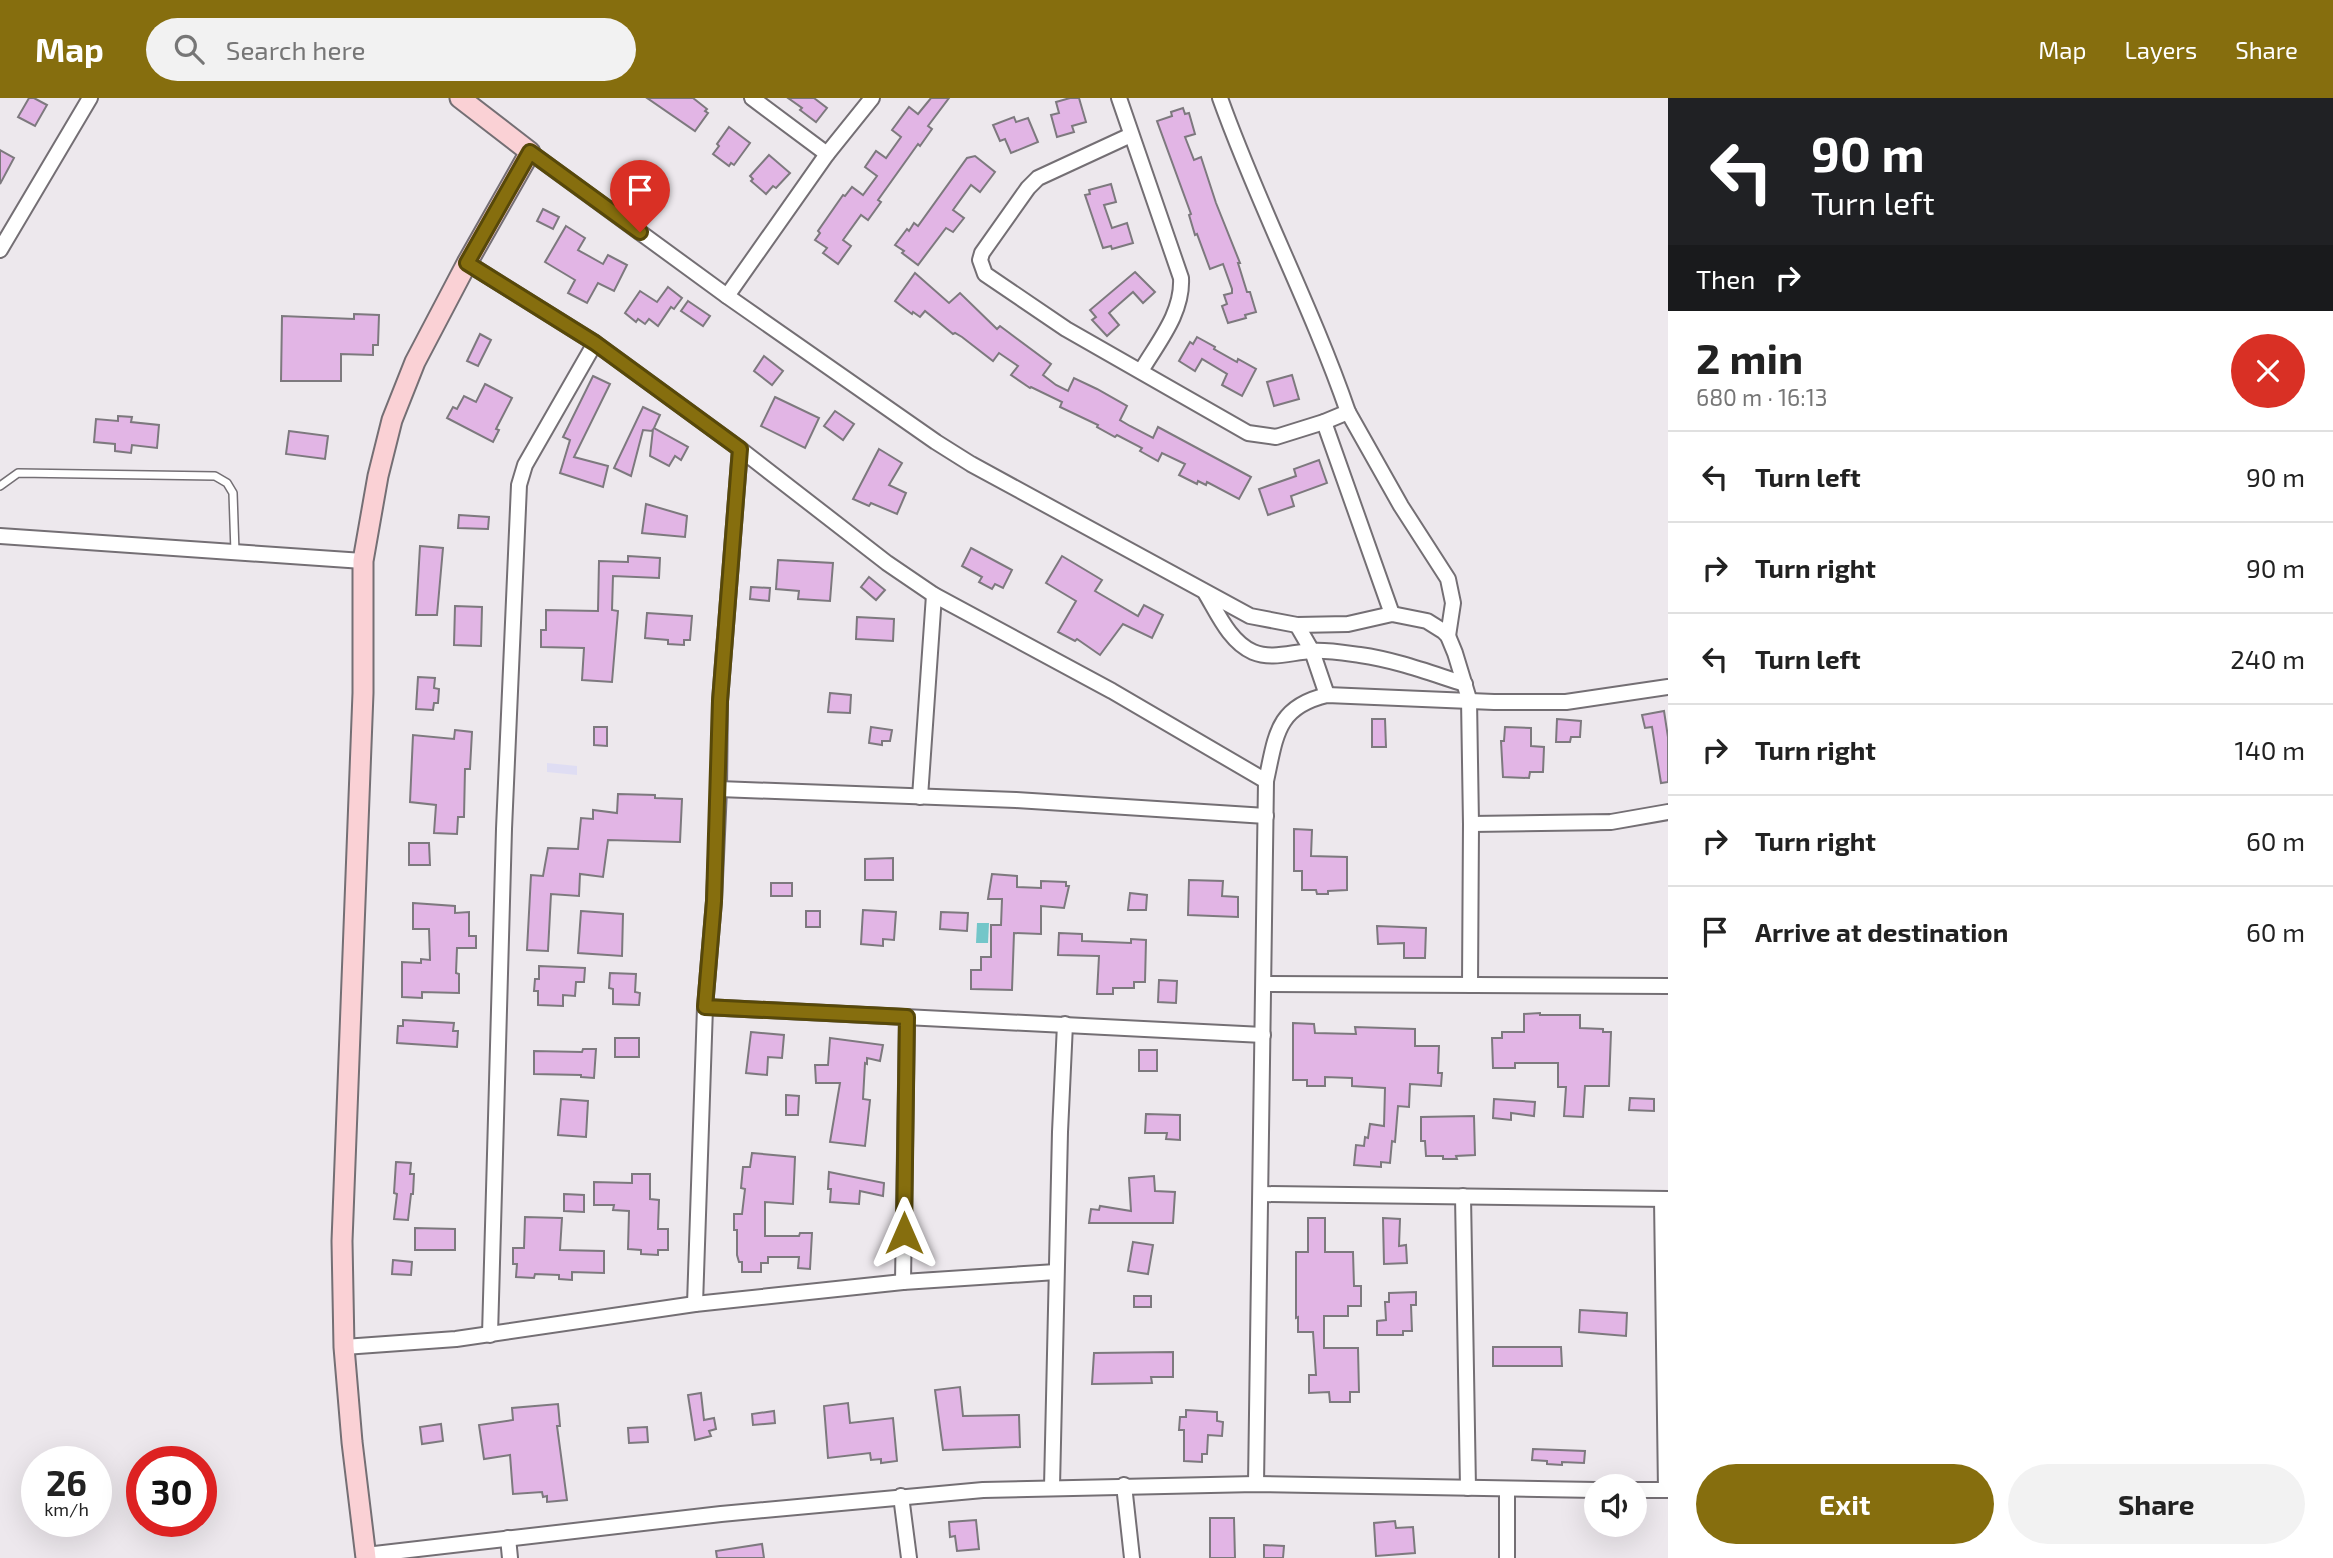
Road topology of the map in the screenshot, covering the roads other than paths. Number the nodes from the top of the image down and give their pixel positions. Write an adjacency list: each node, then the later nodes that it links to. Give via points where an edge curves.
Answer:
1 (90, 98): 10 (street)
2 (460, 98): 8 (street)
3 (752, 98): 9 (street)
4 (872, 98): 9 (street)
5 (1119, 98): 7 (street)
6 (1220, 98): 15 (street)
7 (1131, 135): 14 (street, via 1177,263 1181,290 1178,308); 14 (street, via 1038,178 980,260 992,280 1066,330)
8 (530, 152): 11 (street); 12 (street)
9 (827, 154): 12 (street)
10 (0, 250)
11 (467, 263): 13 (street); 21 (street, via 415,362 392,420)
12 (727, 296): 22 (street, via 971,464)
13 (595, 343): 17 (street); 51 (street, via 519,485)
14 (1141, 371): 16 (street, via 1248,433 1276,437)
15 (1348, 412): 16 (street); 26 (street, via 1448,579 1453,603)
16 (1324, 422): 24 (street)
17 (740, 449): 23 (street); 33 (street, via 720,701)
18 (0, 486): 20 (lane, via 18,472 215,476 227,483 233,494)
19 (0, 536): 20 (street)
20 (236, 552): 21 (street)
21 (363, 561): 52 (street, via 363,693 342,1241)
22 (1206, 593): 25 (street, via 1242,613); 27 (street, via 1239,643 1255,653 1282,656)
23 (934, 595): 32 (street); 34 (street)
24 (1392, 614): 25 (street, via 1348,625); 26 (street, via 1427,621)
25 (1297, 625): 27 (street)
26 (1448, 636): 28 (street)
27 (1312, 651): 28 (street, via 1399,663); 30 (street)
28 (1465, 684): 31 (street)
29 (1668, 687): 31 (street, via 1566,702)
30 (1327, 695): 31 (street); 32 (street, via 1303,703 1287,715)
31 (1469, 699): 37 (street)
32 (1266, 781): 36 (street)
33 (719, 789): 34 (street); 41 (street)
34 (919, 797): 36 (street)
35 (1668, 812): 37 (street, via 1611,822)
36 (1266, 816): 38 (street)
37 (1471, 824): 39 (street)
38 (1265, 984): 39 (street); 44 (street)
39 (1470, 985): 40 (street)
40 (1668, 986)
41 (705, 1007): 42 (street); 50 (street)
42 (907, 1017): 43 (street); 49 (street)
43 (1065, 1024): 44 (street); 48 (street)
44 (1263, 1035): 45 (street)
45 (1261, 1194): 46 (street); 53 (street)
46 (1463, 1196): 47 (street); 56 (street)
47 (1665, 1199): 60 (street)
48 (1056, 1272): 49 (street); 55 (street)
49 (903, 1282): 50 (street)
50 (695, 1304): 51 (street)
51 (490, 1335): 52 (street)
52 (344, 1347): 63 (street)
53 (1256, 1484): 54 (street); 56 (street)
54 (1124, 1485): 55 (street); 66 (street)
55 (1052, 1488): 61 (street)
56 (1468, 1488): 57 (street)
57 (1507, 1489): 58 (street); 67 (street)
58 (1584, 1490)
59 (1647, 1490): 60 (street)
60 (1667, 1490)
61 (901, 1496): 62 (street); 65 (street)
62 (508, 1538): 63 (street); 64 (street)
63 (366, 1556)
64 (510, 1558)
65 (909, 1558)
66 (1132, 1558)
67 (1507, 1558)

